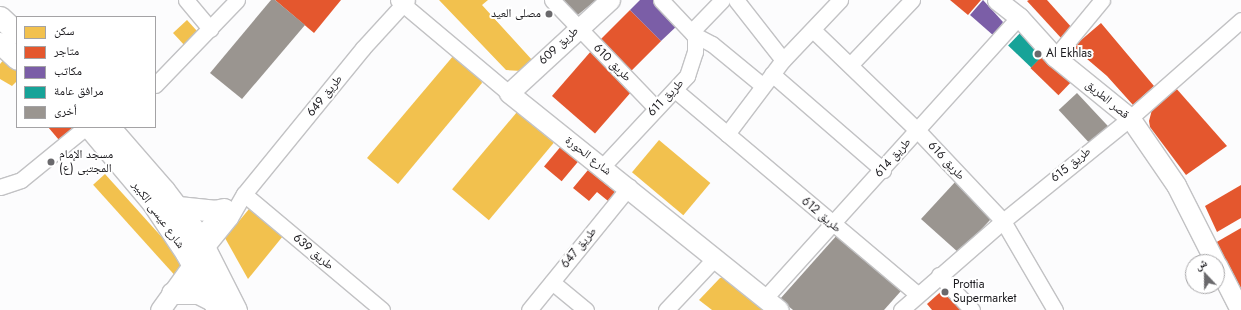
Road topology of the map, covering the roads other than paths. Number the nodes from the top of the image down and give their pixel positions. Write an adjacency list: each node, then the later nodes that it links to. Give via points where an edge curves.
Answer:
1 (186, 0): 16 (street)
2 (237, 0): 16 (street)
3 (552, 0): 17 (street, طريق 610)
4 (610, 0): 17 (street, طريق 609)
5 (661, 0): 20 (street)
6 (722, 0): 20 (street, via 697,23)
7 (736, 0): 24 (street)
8 (840, 0): 18 (street)
9 (912, 0): 25 (street)
10 (997, 0): 14 (street, قصر الطريق)
11 (1102, 0): 22 (street)
12 (403, 1): 30 (street, شارع الحورة); 42 (street, طريق 649)
13 (0, 17): 19 (main road)
14 (1019, 17): 22 (street, قصر الطريق); 36 (street, طريق 614)
15 (1241, 20): 32 (street, طريق 615)
16 (210, 29): 27 (street)
17 (578, 29): 30 (street, طريق 609); 31 (street, طريق 610)
18 (814, 30): 24 (street); 25 (street, طريق 616)
19 (16, 32)
20 (693, 34): 28 (street, via 712,44); 29 (street, طريق 611, via 693,60 687,76)
21 (0, 43): 23 (main road)
22 (1055, 57): 32 (street, قصر الطريق)
23 (16, 58)
24 (783, 60): 26 (street)
25 (850, 65): 36 (street, طريق 616)
26 (772, 74): 28 (street); 39 (street)
27 (156, 85)
28 (762, 85): 37 (street)
29 (675, 90): 31 (street, طريق 611); 37 (street, طريق 612)
30 (509, 93): 38 (street, شارع الحورة)
31 (656, 108): 38 (street, طريق 611)
32 (1130, 118): 45 (street, طريق 615); 48 (street, قصر الطريق, via 1176,185)
33 (85, 128): 40 (street, via 21,180)
34 (90, 128): 47 (main road, شارع عيسى الكبير)
35 (110, 128): 43 (main road, شارع عيسى الكبير)
36 (918, 131): 39 (street, طريق 614); 45 (street, طريق 616)
37 (727, 134): 46 (street, طريق 612)
38 (602, 167): 41 (street, شارع الحورة)
39 (882, 170): 46 (street, طريق 614)
40 (0, 187)
41 (629, 187): 49 (street, شارع الحورة); 52 (street, طريق 647)
42 (244, 194): 44 (street, طريق 649); 47 (street, طريق 649, via 230,218); 59 (street, طريق 639)
43 (178, 207): 44 (main road, via 209,211); 47 (main road, شارع عيسى الكبير)
44 (224, 209): 47 (street, طريق 649)
45 (1003, 221): 50 (street, طريق 615); 65 (street, طريق 616)
46 (833, 224): 54 (street, طريق 612); 55 (street, طريق 614)
47 (196, 250): 53 (street); 56 (main road, شارع عيسى الكبير); 58 (main road, شارع عيسى الكبير)
48 (1212, 254)
49 (715, 258): 55 (street, شارع الحورة); 62 (street)
50 (940, 275): 54 (street, طريق 615); 64 (street)
51 (1225, 281): 66 (street)
52 (552, 282): 60 (street, طريق 647); 61 (street)
53 (172, 293): 56 (main road, via 198,292); 57 (street)
54 (917, 294): 63 (street, طريق 615)
55 (772, 304)
56 (215, 305)
57 (160, 310)
58 (236, 310)
59 (382, 310)
60 (529, 310)
61 (586, 310)
62 (666, 310)
63 (901, 310)
64 (972, 310)
65 (1055, 310)
66 (1240, 310)

